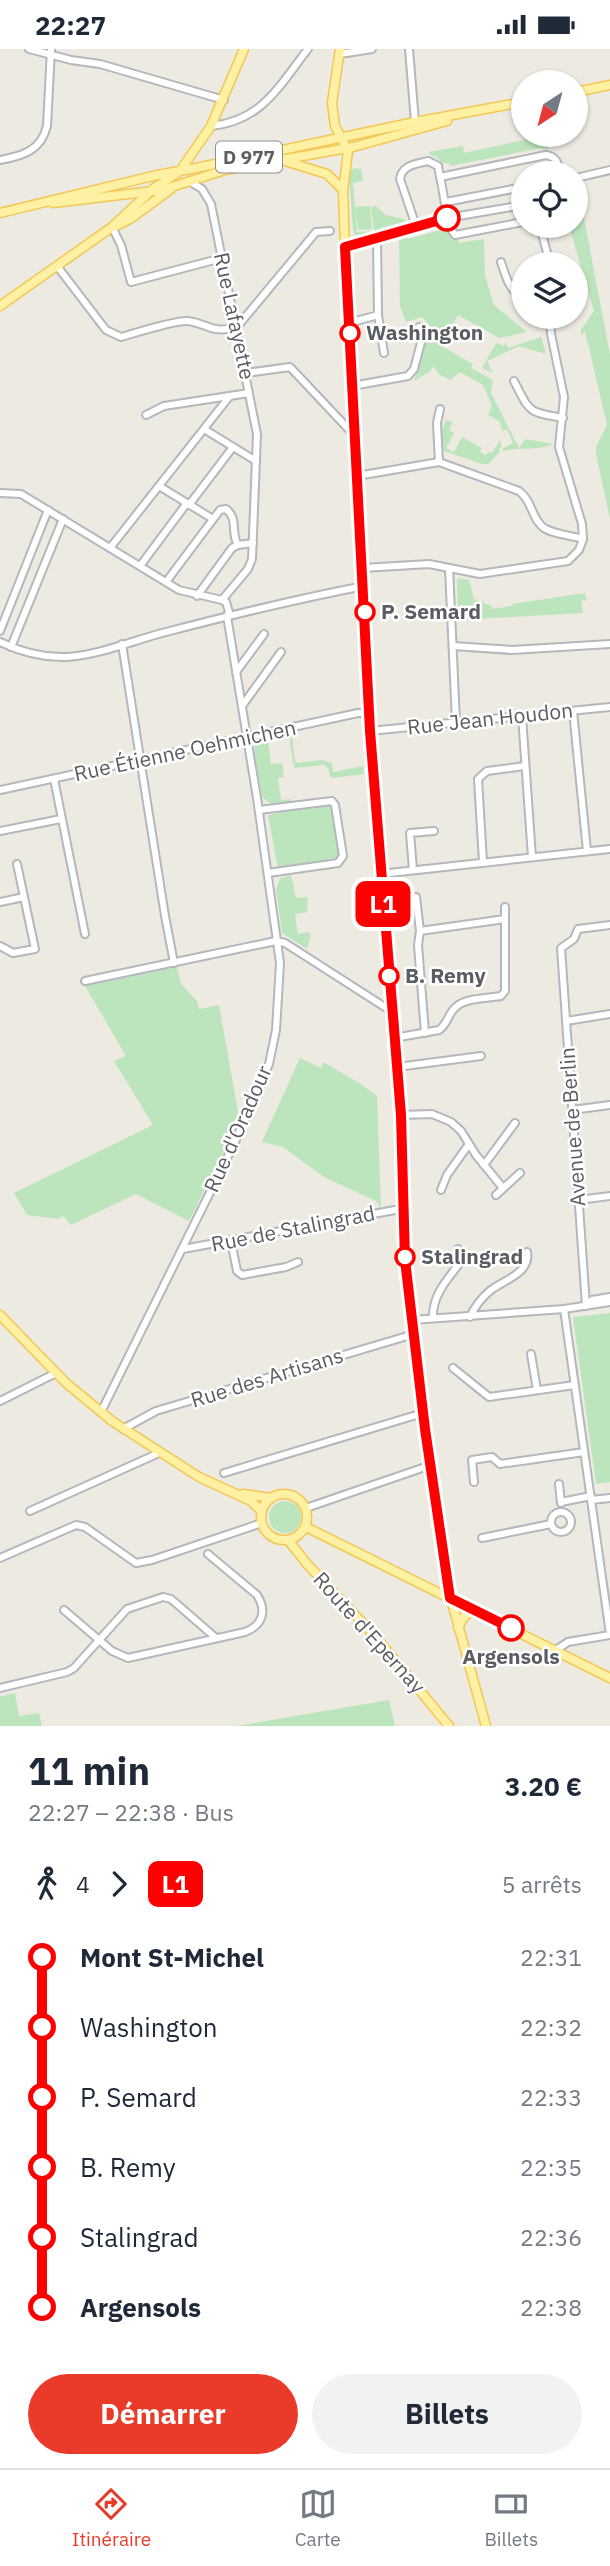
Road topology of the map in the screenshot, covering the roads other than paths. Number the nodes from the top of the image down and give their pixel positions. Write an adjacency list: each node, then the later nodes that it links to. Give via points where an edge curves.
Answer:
1 (29, 49): 7 (street)
2 (244, 49): 10 (main road)
3 (308, 49): 14 (street, via 254,112 242,120)
4 (372, 49): 6 (street)
5 (409, 49): 13 (street)
6 (340, 51): 15 (main road, via 332,96)
7 (51, 52): 10 (street); 20 (street, via 44,137 26,154)
8 (610, 85): 9 (main road)
9 (588, 90)
10 (223, 100): 14 (main road)
11 (511, 104): 12 (main road, D 977)
12 (470, 113): 13 (main road, D 977); 18 (main road, D 977)
13 (415, 121): 16 (main road, D 977)
14 (211, 126): 27 (main road)
15 (335, 126): 16 (main road); 17 (main road)
16 (341, 137): 17 (main road, D 977); 18 (main road)
17 (322, 141): 19 (main road); 27 (main road, D 977)
18 (347, 148): 19 (main road, D 977); 25 (main road)
19 (313, 155): 21 (main road, D 977); 28 (main road)
20 (0, 160)
21 (282, 160): 28 (main road); 31 (main road, D 977, via 235,167)
22 (516, 161): 23 (street, via 545,155)
23 (557, 161)
24 (511, 162): 30 (street)
25 (345, 166): 28 (main road); 34 (main road)
26 (610, 170): 29 (street)
27 (180, 171): 35 (main road); 38 (main road, D 977)
28 (324, 173): 34 (main road)
29 (588, 175)
30 (440, 177): 37 (street); 44 (street, via 438,166 428,160 401,173)
31 (189, 181): 32 (main road, D 977); 49 (street, Rue Lafayette, via 207,195)
32 (176, 186): 35 (main road, D 977); 45 (main road)
33 (511, 189): 37 (street)
34 (343, 191): 48 (main road)
35 (149, 193): 36 (main road, D 977); 40 (main road)
36 (125, 195): 38 (main road, D 977); 40 (main road)
37 (446, 202): 42 (street)
38 (46, 203): 41 (main road, D 977)
39 (511, 207): 42 (street)
40 (131, 209): 45 (main road)
41 (0, 213)
42 (447, 218): 43 (street, via 455,235); 44 (street)
43 (511, 225)
44 (416, 226): 47 (street)
45 (112, 227): 49 (street, via 131,282); 51 (main road)
46 (330, 231): 56 (street, via 316,232)
47 (377, 239): 48 (street); 54 (street)
48 (345, 247): 55 (main road)
49 (222, 258): 56 (street, Rue Lafayette)
50 (501, 263): 52 (street)
51 (57, 266): 53 (main road); 56 (street, via 106,330 121,337 187,321 214,330)
52 (511, 287)
53 (0, 306)
54 (378, 315): 55 (street); 59 (street)
55 (349, 323): 62 (main road)
56 (237, 327): 60 (street, Rue Lafayette)
57 (419, 327): 62 (street, via 423,335 408,376)
58 (551, 329): 67 (street, via 564,397)
59 (384, 353)
60 (246, 373): 63 (street, Rue Lafayette); 69 (street, via 290,367)
61 (514, 381): 67 (street, via 528,408)
62 (352, 386): 69 (main road)
63 (249, 393): 64 (street); 71 (street, Rue Lafayette, via 257,435)
64 (229, 397): 66 (street, via 164,406); 68 (street, Rue Lafayette)
65 (440, 409): 72 (street)
66 (146, 415)
67 (563, 418): 80 (street, via 559,447)
68 (204, 429): 70 (street); 74 (street, Rue Lafayette)
69 (355, 436): 73 (main road)
70 (233, 447): 71 (street); 76 (street)
71 (256, 461): 81 (street, Rue Lafayette)
72 (439, 463): 73 (street); 80 (street, via 519,491 544,528)
73 (357, 476): 85 (main road)
74 (159, 486): 76 (street); 83 (street, Rue Lafayette)
75 (0, 493): 77 (street, via 21,494)
76 (188, 504): 79 (street); 84 (street)
77 (48, 510): 78 (street); 92 (street)
78 (63, 519): 83 (street); 98 (street)
79 (213, 519): 82 (street, via 220,510 231,513); 87 (street)
80 (583, 539): 86 (street, via 568,561 480,574)
81 (253, 543): 82 (street); 90 (street, Rue Lafayette, via 248,569)
82 (238, 545): 89 (street)
83 (110, 548): 84 (street)
84 (140, 566): 87 (street)
85 (363, 568): 86 (street, via 429,564); 88 (main road)
86 (449, 568): 97 (street)
87 (166, 582): 89 (street)
88 (363, 586): 91 (street); 104 (main road)
89 (197, 596): 90 (street)
90 (222, 600): 91 (street, Rue d'Oradour)
91 (227, 616): 95 (street); 100 (street, Rue d'Oradour)
92 (0, 631)
93 (264, 634): 100 (street)
94 (0, 642): 98 (street)
95 (122, 644): 98 (street, via 67,657); 109 (street)
96 (610, 644): 97 (street, via 512,650)
97 (453, 646): 106 (street)
98 (11, 647)
99 (281, 652): 101 (street)
100 (236, 672): 101 (street, Rue d'Oradour)
101 (242, 706): 108 (street, Rue d'Oradour)
102 (610, 707): 103 (street, Rue Jean Houdon)
103 (573, 711): 105 (street, Rue Jean Houdon); 118 (street)
104 (369, 713): 107 (main road); 108 (street, Rue Étienne Oehmichen)
105 (522, 716): 106 (street, Rue Jean Houdon); 110 (street)
106 (456, 722): 107 (street, Rue Jean Houdon)
107 (370, 731): 124 (main road)
108 (246, 739): 109 (street, Rue Étienne Oehmichen); 113 (street, Rue d'Oradour)
109 (140, 761): 111 (street, Rue Étienne Oehmichen); 135 (street)
110 (526, 766): 119 (street); 120 (street, via 487,771 478,779)
111 (54, 779): 112 (street, Rue Étienne Oehmichen); 114 (street)
112 (0, 790)
113 (259, 810): 123 (street, Rue d'Oradour); 123 (street, via 332,801 343,856 338,863)
114 (61, 819): 115 (street); 132 (street)
115 (0, 831)
116 (434, 831): 122 (street, via 410,834)
117 (610, 849): 118 (street)
118 (587, 851): 119 (street)
119 (532, 857): 120 (street)
120 (483, 862): 122 (street)
121 (17, 864): 125 (street)
122 (413, 870): 124 (street)
123 (268, 873): 133 (street, Rue d'Oradour)
124 (380, 874): 137 (main road)
125 (24, 897): 127 (street); 134 (street, via 35,949 13,953)
126 (416, 897): 131 (street)
127 (0, 902)
128 (505, 907): 129 (street)
129 (505, 919): 131 (street); 140 (street, via 505,991 501,996 461,1003 445,1026)
130 (610, 925): 139 (street, Avenue de Berlin, via 578,929 574,939 561,948)
131 (421, 931): 140 (street, via 418,945)
132 (85, 934)
133 (276, 941): 135 (street); 137 (street); 158 (street, Rue d'Oradour, via 279,993 269,1064)
134 (0, 946)
135 (174, 963): 136 (street)
136 (85, 981)
137 (391, 1011): 141 (main road)
138 (610, 1014): 139 (street)
139 (566, 1021): 145 (street, Avenue de Berlin)
140 (425, 1033): 141 (street)
141 (394, 1038): 143 (main road)
142 (481, 1056): 143 (street)
143 (397, 1067): 146 (main road)
144 (610, 1105): 145 (street)
145 (572, 1109): 155 (street, Avenue de Berlin)
146 (401, 1115): 148 (street, via 443,1118 461,1131); 156 (main road)
147 (515, 1123): 149 (street)
148 (469, 1145): 149 (street); 152 (street)
149 (484, 1165): 151 (street)
150 (520, 1173): 151 (street)
151 (503, 1188): 153 (street)
152 (441, 1190)
153 (496, 1195)
154 (610, 1196): 155 (street)
155 (578, 1200): 164 (street, Avenue de Berlin)
156 (403, 1210): 157 (street, Rue de Stalingrad); 169 (main road)
157 (231, 1241): 158 (street, Rue de Stalingrad); 161 (street, via 236,1271 242,1275)
158 (183, 1249): 178 (street, Rue d'Oradour)
159 (458, 1249): 168 (street, via 462,1260 437,1294)
160 (527, 1252): 167 (street, via 522,1269 479,1301)
161 (298, 1262)
162 (610, 1297): 164 (street)
163 (610, 1302): 164 (street)
164 (586, 1306): 165 (street)
165 (564, 1309): 167 (street); 175 (street)
166 (0, 1315): 170 (main road)
167 (470, 1317): 168 (street)
168 (433, 1318): 169 (street)
169 (412, 1320): 171 (main road)
170 (4, 1324): 174 (main road)
171 (414, 1334): 179 (main road); 180 (street, Rue des Artisans, via 156,1411)
172 (531, 1354): 176 (street)
173 (453, 1368): 176 (street, via 489,1397)
174 (56, 1373): 177 (street); 178 (main road)
175 (575, 1385): 176 (street); 181 (street)
176 (537, 1390)
177 (0, 1401)
178 (101, 1412): 180 (main road)
179 (424, 1413): 183 (main road); 184 (street)
180 (123, 1429): 182 (main road)
181 (584, 1452): 185 (street, via 500,1464 492,1457 472,1460); 189 (street)
182 (159, 1453): 187 (main road); 193 (street)
183 (431, 1465): 192 (street); 203 (main road)
184 (224, 1473)
185 (474, 1482)
186 (559, 1484): 191 (street)
187 (230, 1492): 188 (main road); 194 (main road)
188 (271, 1498): 192 (main road, via 295,1497); 194 (main road)
189 (591, 1498): 190 (street); 191 (street); 209 (street)
190 (610, 1498)
191 (561, 1501): 195 (street)
192 (306, 1508): 198 (main road)
193 (30, 1511)
194 (262, 1512): 196 (main road)
195 (562, 1512): 197 (street, via 553,1516); 197 (street, via 572,1521 569,1529 562,1533)
196 (262, 1523): 200 (main road, via 269,1535); 202 (street, via 136,1563 76,1525)
197 (551, 1524): 199 (street)
198 (306, 1527): 200 (main road); 204 (main road)
199 (482, 1538)
200 (288, 1540): 215 (main road, Route d'Epernay)
201 (208, 1554): 210 (street, via 257,1595 262,1611 256,1627)
202 (0, 1558)
203 (447, 1574): 204 (main road); 205 (main road)
204 (427, 1588): 205 (main road)
205 (450, 1598): 206 (main road); 208 (main road)
206 (474, 1609): 208 (main road); 212 (main road)
207 (64, 1610): 211 (street)
208 (458, 1627): 216 (main road)
209 (610, 1635): 212 (street, via 568,1641)
210 (216, 1638): 211 (street, via 128,1658 118,1656); 211 (street, via 163,1597 127,1609)
211 (99, 1640): 214 (street, via 67,1672)
212 (556, 1650): 213 (main road)
213 (610, 1678)
214 (0, 1688)
215 (449, 1726)
216 (486, 1726)

